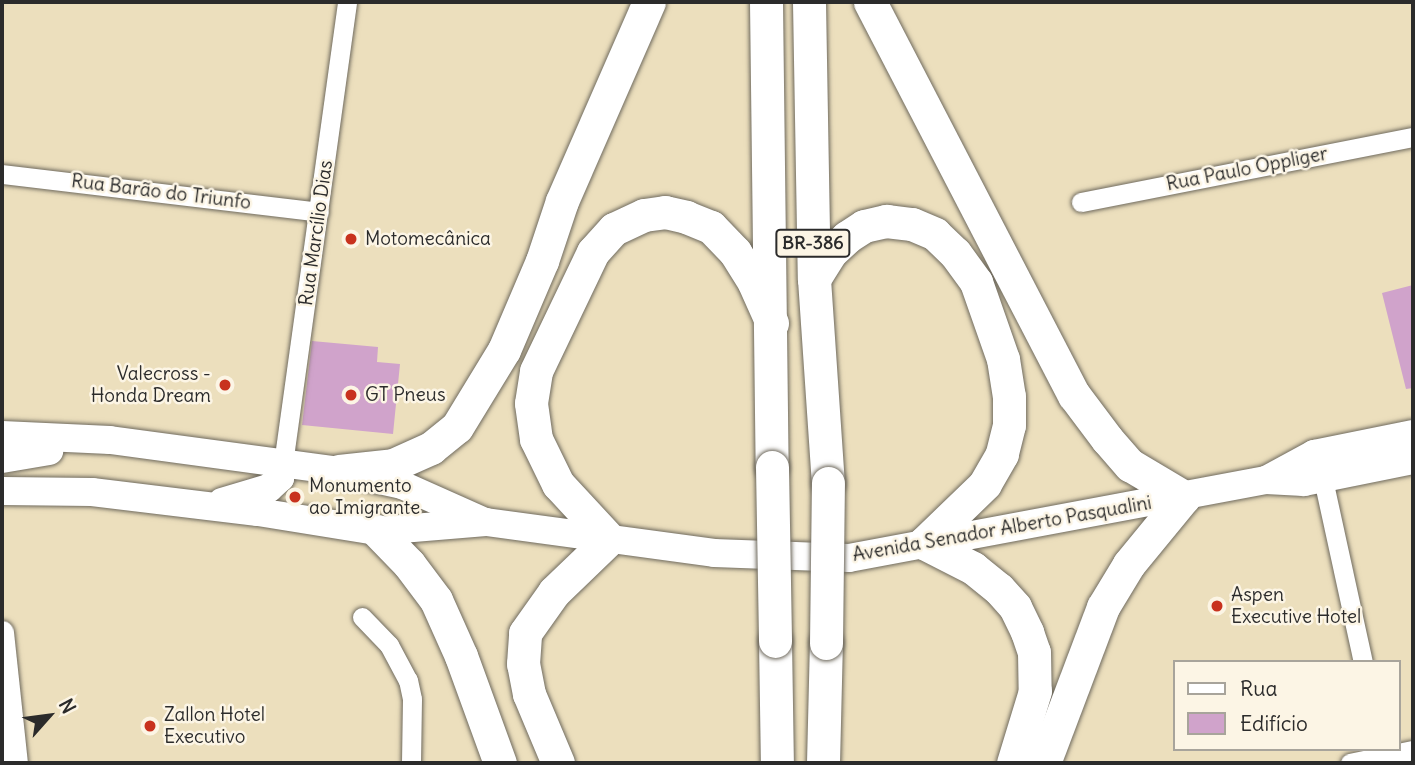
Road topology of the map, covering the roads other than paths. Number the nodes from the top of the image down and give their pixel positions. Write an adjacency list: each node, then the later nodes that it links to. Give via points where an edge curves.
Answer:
1 (347, 2): 9 (street, Rua Marcílio Dias)
2 (649, 2): 18 (highway, via 562,201 504,350 457,427 393,465)
3 (766, 2): 11 (highway, BR-386)
4 (809, 2): 10 (highway, BR-386)
5 (873, 5): 22 (highway, via 1074,395 1130,465)
6 (1413, 137): 8 (street, Rua Paulo Oppliger)
7 (2, 174): 9 (street, Rua Barão do Triunfo)
8 (1081, 202)
9 (319, 212): 17 (street, Rua Marcílio Dias)
10 (814, 279): 27 (highway, via 847,237 864,226 886,221 912,224 935,234 976,282 1003,359 1010,396 1009,425 1002,454 985,484); 38 (highway, BR-386, bridge, via 828,483)
11 (772, 323): 26 (highway, via 741,262 711,227 665,212 644,215 614,229 593,252 536,371 531,402 536,439 558,484); 37 (highway, BR-386, bridge)
12 (1413, 434): 20 (main road, Avenida Senador Alberto Pasqualini, via 1314,454)
13 (2, 435): 14 (main road, Avenida Senador Alberto Pasqualini)
14 (110, 440): 15 (main road); 17 (main road, Avenida Senador Alberto Pasqualini)
15 (2, 458)
16 (1413, 460): 19 (main road, Avenida Senador Alberto Pasqualini)
17 (283, 464): 18 (main road, Avenida Senador Alberto Pasqualini); 23 (main road, via 280,478 269,488)
18 (340, 471): 24 (main road, Avenida Senador Alberto Pasqualini, via 402,485)
19 (1323, 479): 20 (main road, Avenida Senador Alberto Pasqualini); 30 (street)
20 (1266, 480): 22 (main road, Avenida Senador Alberto Pasqualini)
21 (2, 491): 23 (main road, Avenida Senador Alberto Pasqualini, via 92,492)
22 (1184, 497): 27 (main road, Avenida Senador Alberto Pasqualini); 40 (highway, via 1129,564 1103,607)
23 (206, 506): 25 (main road, Avenida Senador Alberto Pasqualini)
24 (486, 522): 25 (main road, Avenida Senador Alberto Pasqualini); 26 (main road, Avenida Senador Alberto Pasqualini)
25 (377, 531): 35 (highway, via 436,600)
26 (608, 539): 27 (main road, Avenida Senador Alberto Pasqualini, via 715,553 849,558); 36 (highway, via 554,592 525,633 523,664 529,694)
27 (924, 543): 39 (highway, via 973,568 999,589 1015,607 1027,632 1034,652 1035,691)
28 (362, 617): 34 (street, via 389,645 408,680)
29 (2, 633): 33 (street)
30 (1363, 660)
31 (1413, 750): 32 (street)
32 (1383, 756): 41 (street)
33 (16, 763)
34 (411, 763)
35 (500, 763)
36 (558, 763)
37 (777, 763)
38 (823, 763)
39 (1013, 763)
40 (1044, 763)
41 (1350, 763)

